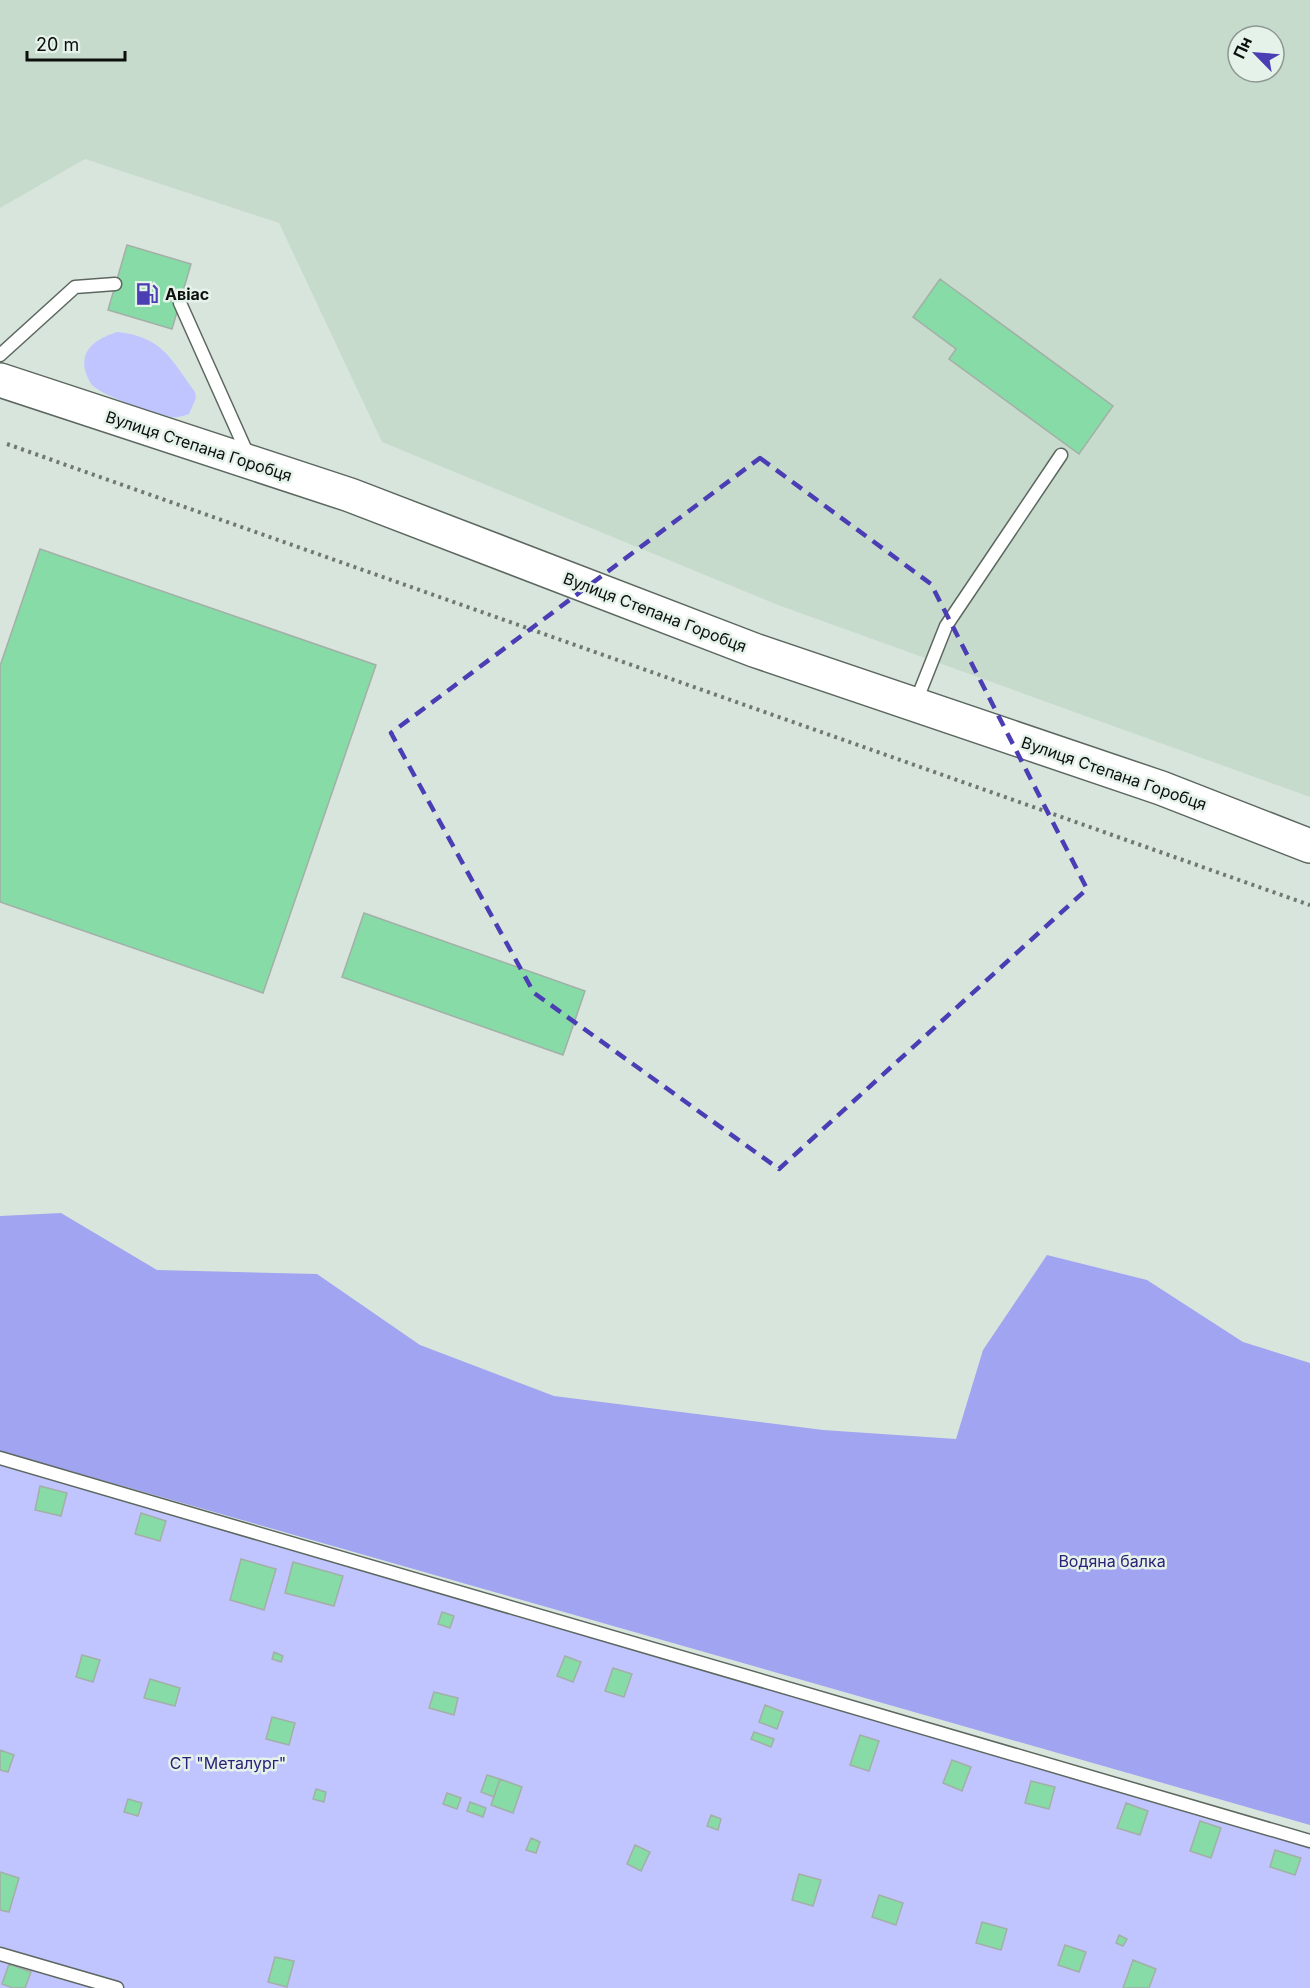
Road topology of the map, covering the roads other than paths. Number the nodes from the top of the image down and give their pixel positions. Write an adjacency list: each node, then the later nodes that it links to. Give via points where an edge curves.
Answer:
1 (115, 284): 3 (lane, via 75,287)
2 (180, 303): 6 (lane)
3 (0, 355)
4 (0, 380): 6 (main road, Вулиця Степана Горобця)
5 (1061, 456): 7 (lane, via 946,626)
6 (252, 463): 7 (main road, Вулиця Степана Горобця, via 350,495 754,650)
7 (915, 704): 8 (main road, Вулиця Степана Горобця, via 1161,788)
8 (1310, 846)
9 (0, 1458): 10 (lane)
10 (1310, 1840)
11 (0, 1954): 12 (lane)
12 (117, 1988)

